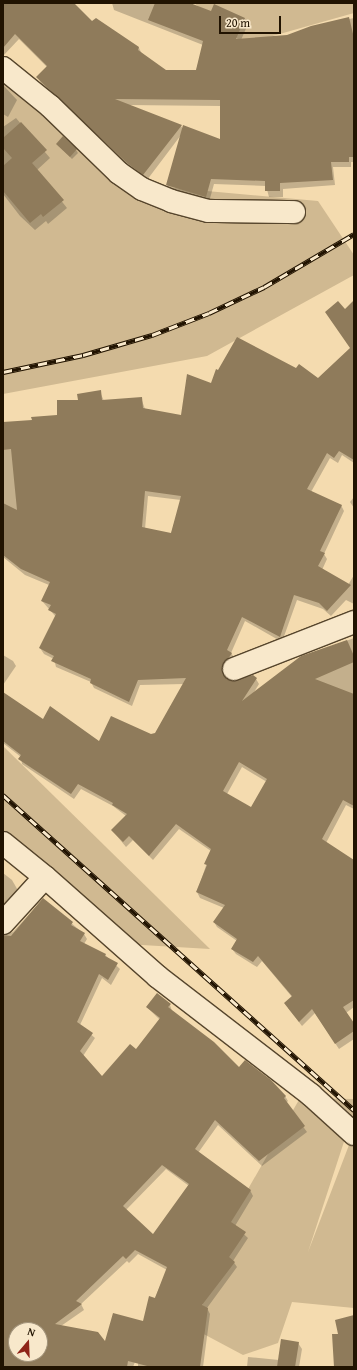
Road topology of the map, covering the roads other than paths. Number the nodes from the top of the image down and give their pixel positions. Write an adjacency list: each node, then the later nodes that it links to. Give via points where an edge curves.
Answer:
1 (3, 68): 2 (street, via 50,106 119,173 142,189 170,201 208,212)
2 (294, 212)
3 (354, 622): 4 (street)
4 (234, 669)
5 (3, 843): 6 (street)
6 (45, 877): 7 (street); 8 (street, via 158,977 311,1095)
7 (3, 923)
8 (354, 1134)

